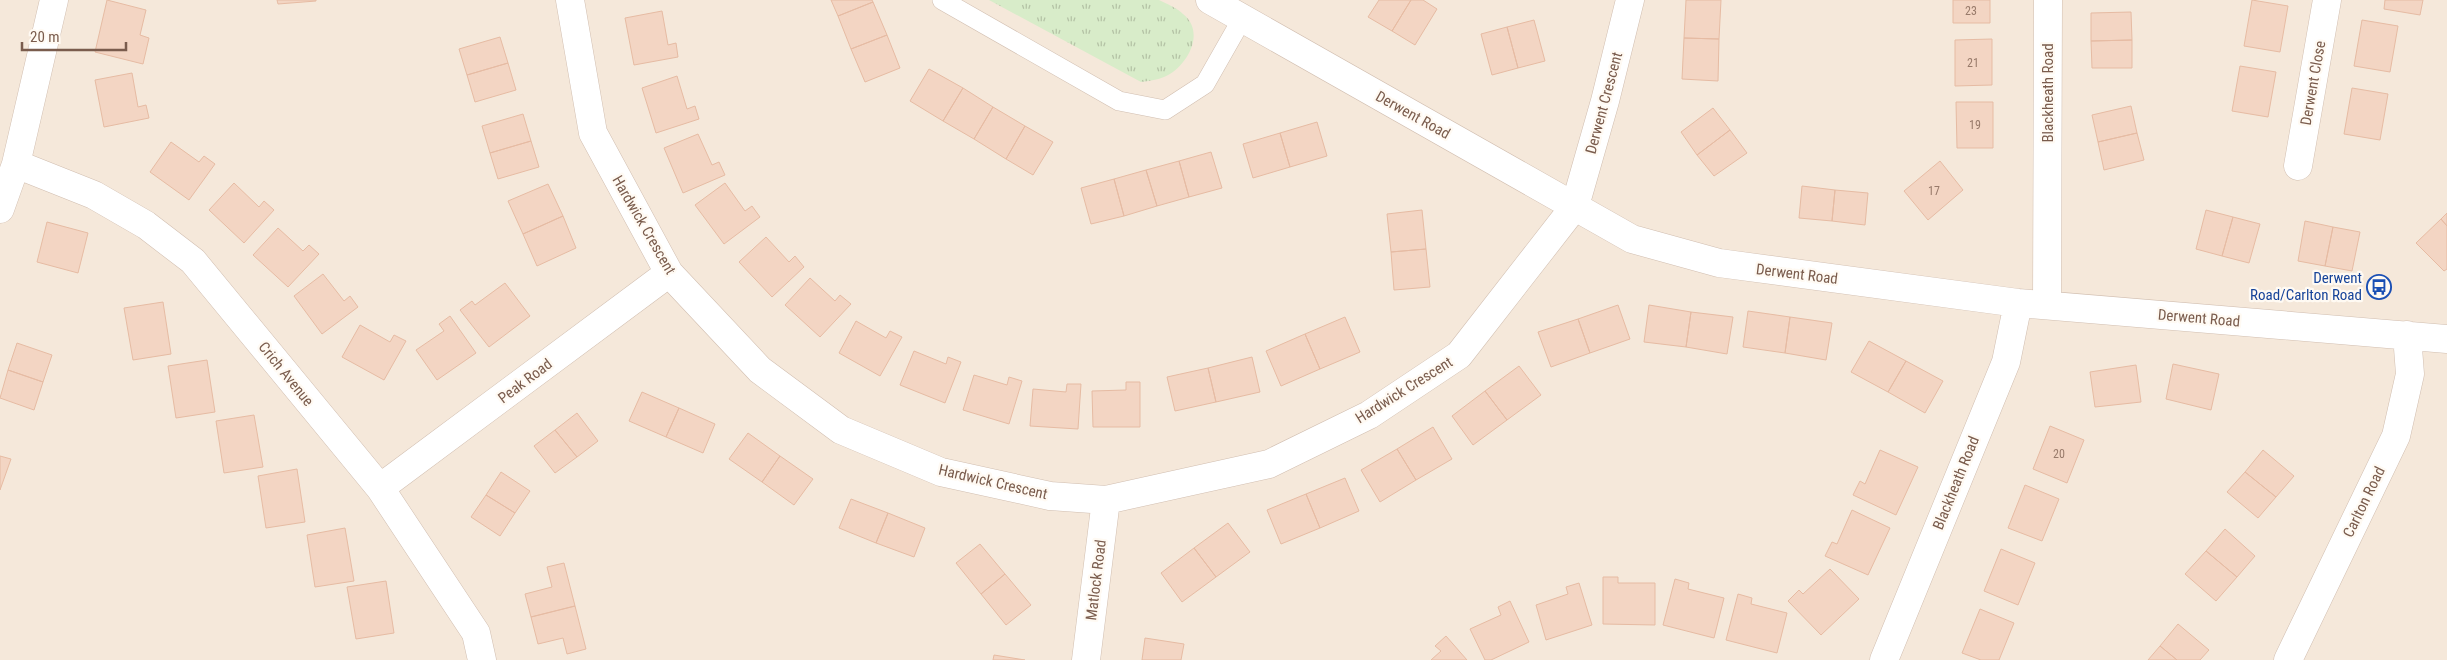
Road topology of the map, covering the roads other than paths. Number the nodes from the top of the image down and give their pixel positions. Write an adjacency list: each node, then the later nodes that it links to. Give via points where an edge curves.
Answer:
1 (54, 0): 9 (street)
2 (570, 0): 13 (street, Hardwick Crescent, via 593,133)
3 (942, 0): 8 (lane, via 1118,101 1165,110 1205,84)
4 (1210, 0): 8 (street, Derwent Road)
5 (1630, 0): 11 (street, Derwent Crescent)
6 (2048, 0): 15 (street, Blackheath Road)
7 (2327, 0): 10 (street, Derwent Close)
8 (1242, 19): 11 (street, Derwent Road)
9 (16, 164): 12 (street); 18 (street, Crich Avenue, via 94,196 146,225 193,261)
10 (2298, 166)
11 (1575, 206): 14 (street, Derwent Road, via 1632,239 1719,263); 19 (street, Hardwick Crescent, via 1460,355 1369,415 1269,464)
12 (0, 209)
13 (669, 273): 18 (street, Peak Road); 19 (street, Hardwick Crescent, via 760,370 841,430 941,472 1050,496)
14 (2018, 302): 15 (street, Derwent Road); 22 (street, Blackheath Road, via 2006,362)
15 (2047, 305): 16 (street, Derwent Road)
16 (2407, 335): 17 (street, Derwent Road); 23 (street, Carlton Road, via 2410,374 2396,436)
17 (2447, 339)
18 (380, 488): 20 (street, Crich Avenue, via 476,633)
19 (1106, 500): 21 (street, Matlock Road)
20 (482, 660)
21 (1086, 660)
22 (1884, 660)
23 (2288, 660)

